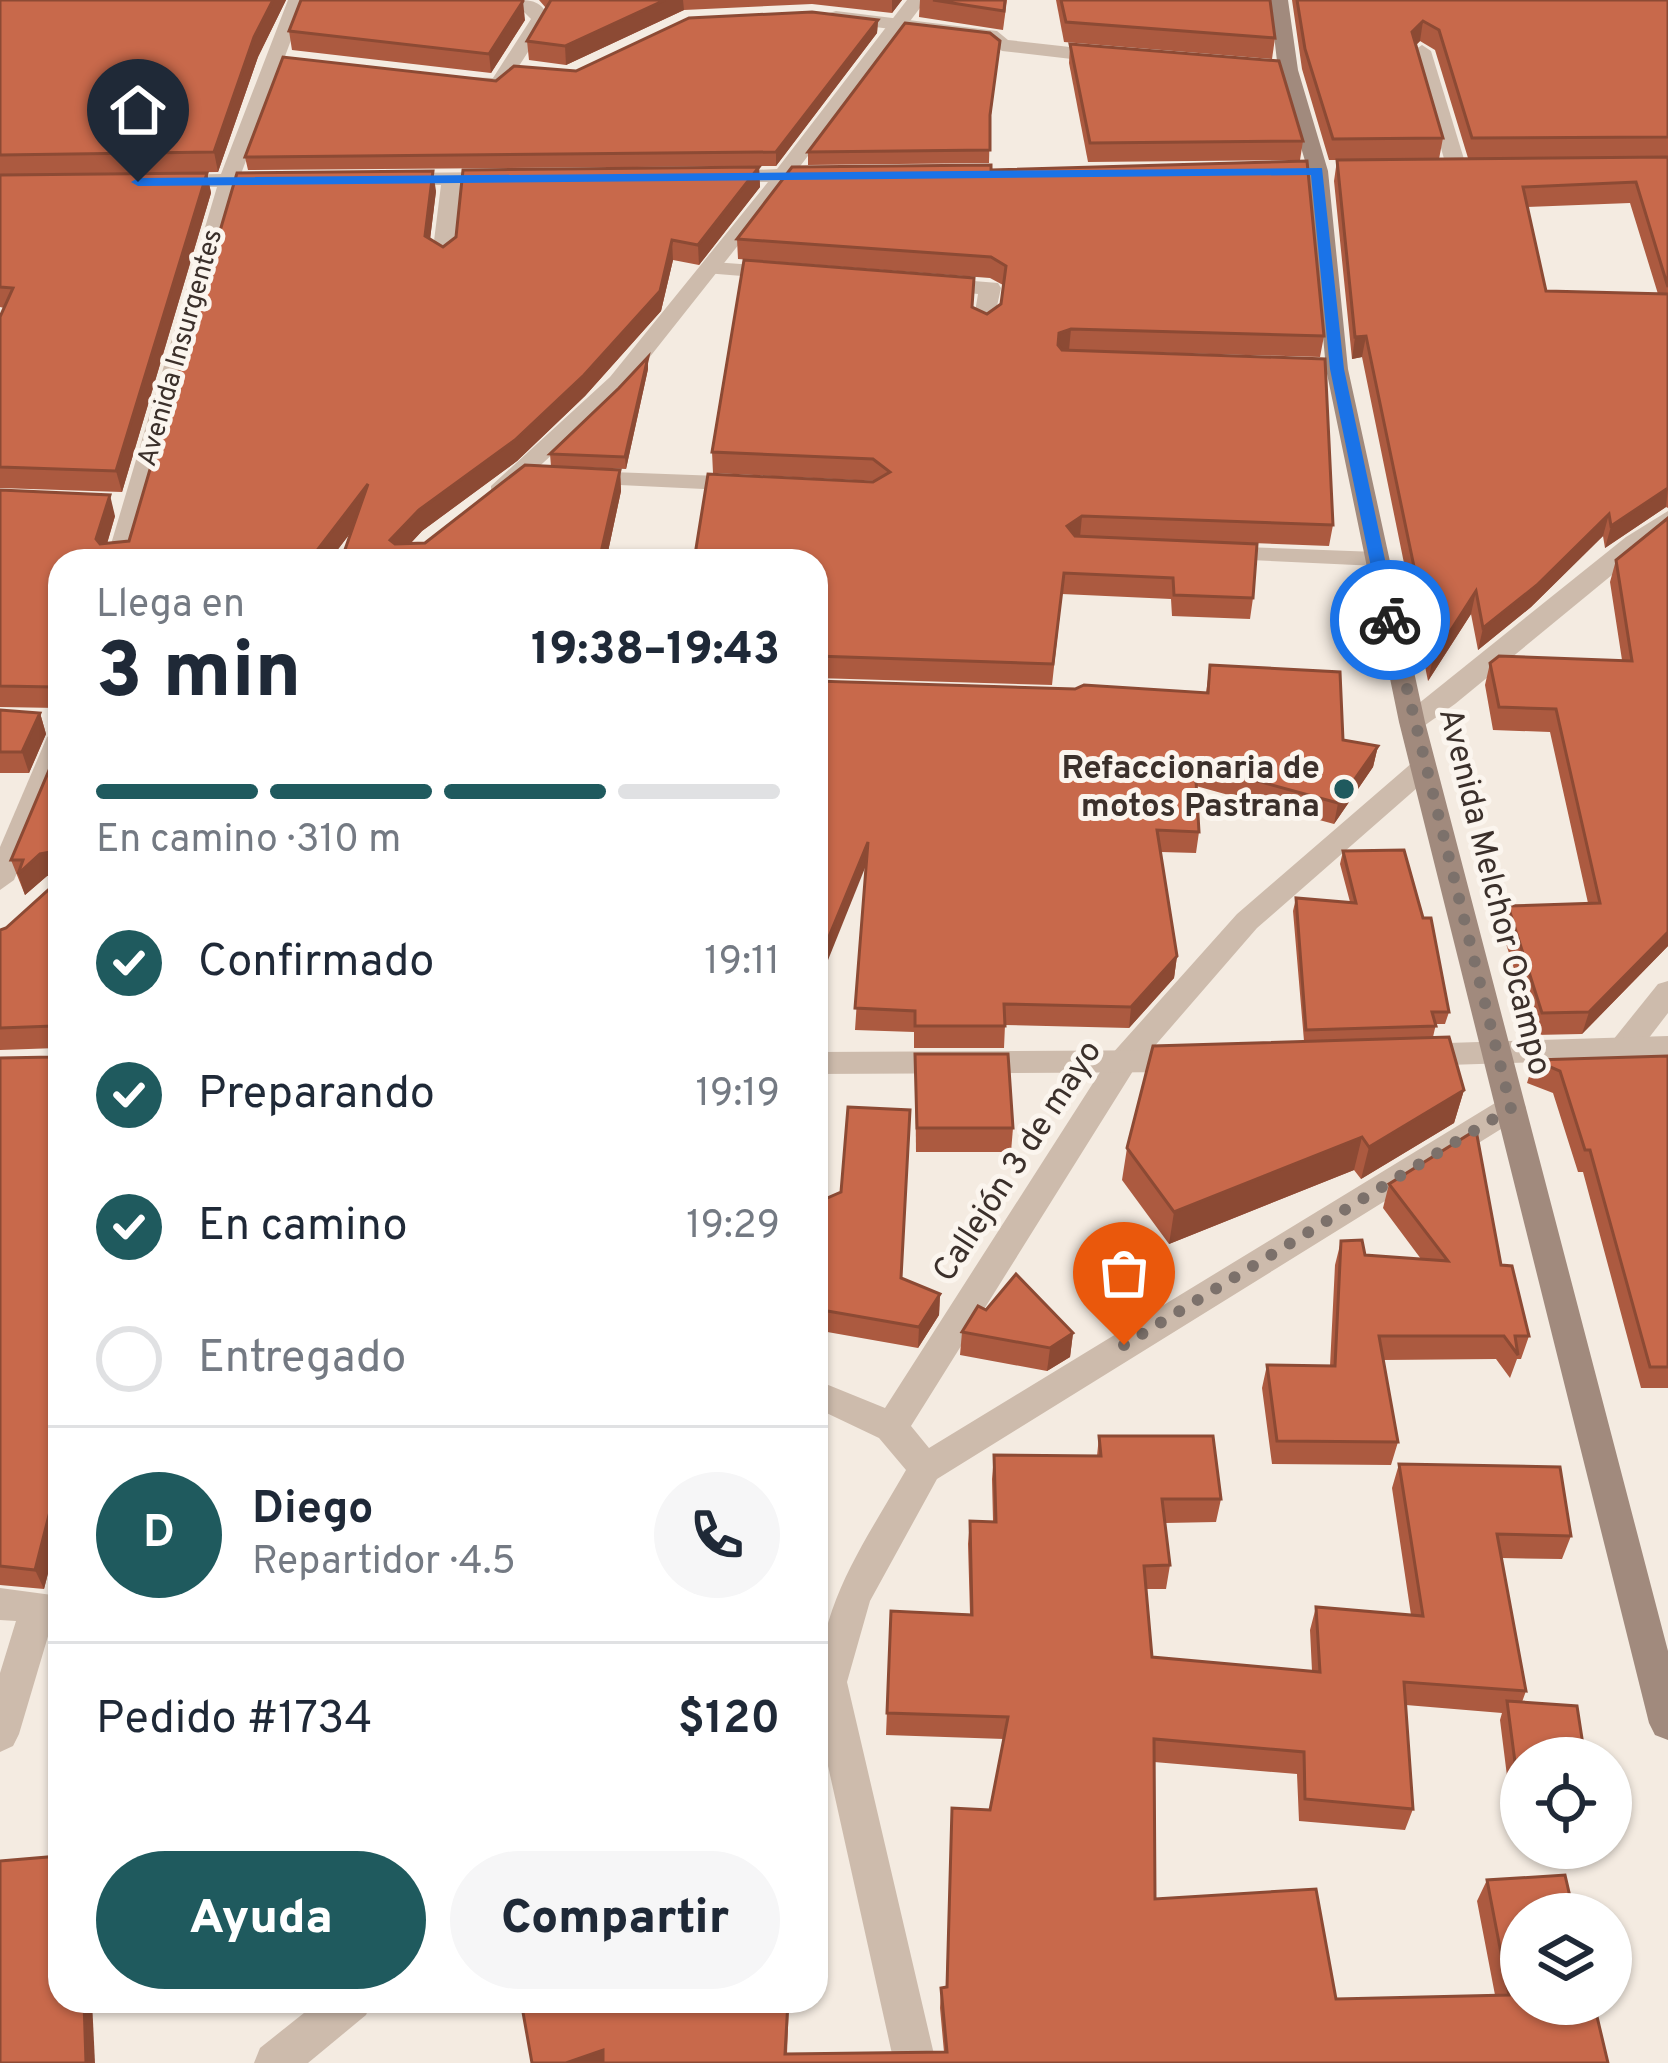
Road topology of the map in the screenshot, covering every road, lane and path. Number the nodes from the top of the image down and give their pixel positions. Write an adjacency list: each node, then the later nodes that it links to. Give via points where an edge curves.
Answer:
1 (297, 0): 19 (street, Avenida Insurgentes, via 282,59)
2 (521, 0): 9 (street, via 540,19 518,69 498,84)
3 (916, 0): 6 (street)
4 (1279, 0): 33 (main road, Avenida Melchor Ocampo, via 1277,70 1318,171 1326,368)
5 (812, 14): 6 (street)
6 (897, 23): 8 (street); 15 (street)
7 (1422, 51): 10 (street)
8 (1136, 61)
9 (452, 79)
10 (1457, 169): 11 (street); 12 (street)
11 (1480, 169)
12 (1434, 170)
13 (852, 175): 15 (street)
14 (688, 176): 15 (street)
15 (782, 176): 23 (street)
16 (523, 177): 17 (street)
17 (452, 178): 18 (street); 22 (street)
18 (363, 179)
19 (230, 180): 20 (street); 21 (street); 31 (street, Avenida Insurgentes, via 124,505)
20 (296, 180)
21 (138, 182)
22 (443, 257)
23 (713, 268): 24 (street); 27 (street, via 609,392)
24 (805, 275)
25 (921, 283): 26 (street, via 990,288)
26 (984, 324)
27 (519, 476): 28 (street); 29 (street)
28 (766, 486)
29 (486, 500)
30 (1668, 518): 34 (street)
31 (119, 549)
32 (1195, 552): 33 (street)
33 (1377, 559): 34 (main road, Avenida Melchor Ocampo)
34 (1412, 722): 36 (main road, Avenida Melchor Ocampo)
35 (48, 741): 37 (street)
36 (1423, 768): 41 (main road, Avenida Melchor Ocampo); 45 (street, Callejón 3 de mayo, via 1247,921)
37 (0, 880)
38 (1668, 992): 40 (street)
39 (1668, 1047): 40 (street)
40 (1624, 1048): 41 (street)
41 (1497, 1052): 42 (street); 46 (main road, Avenida Melchor Ocampo)
42 (1380, 1056)
43 (1216, 1060): 45 (street)
44 (828, 1063): 45 (street)
45 (1122, 1063): 48 (street, Callejón 3 de mayo)
46 (1511, 1108): 49 (street); 53 (main road, Avenida Melchor Ocampo)
47 (828, 1398): 48 (street)
48 (892, 1428): 49 (street)
49 (925, 1468): 51 (street, via 853,1597)
50 (0, 1604): 54 (street, via 39,1606)
51 (828, 1668)
52 (828, 1709): 57 (street)
53 (1668, 1723)
54 (0, 1734)
55 (337, 2013): 56 (street)
56 (275, 2063)
57 (915, 2063)

